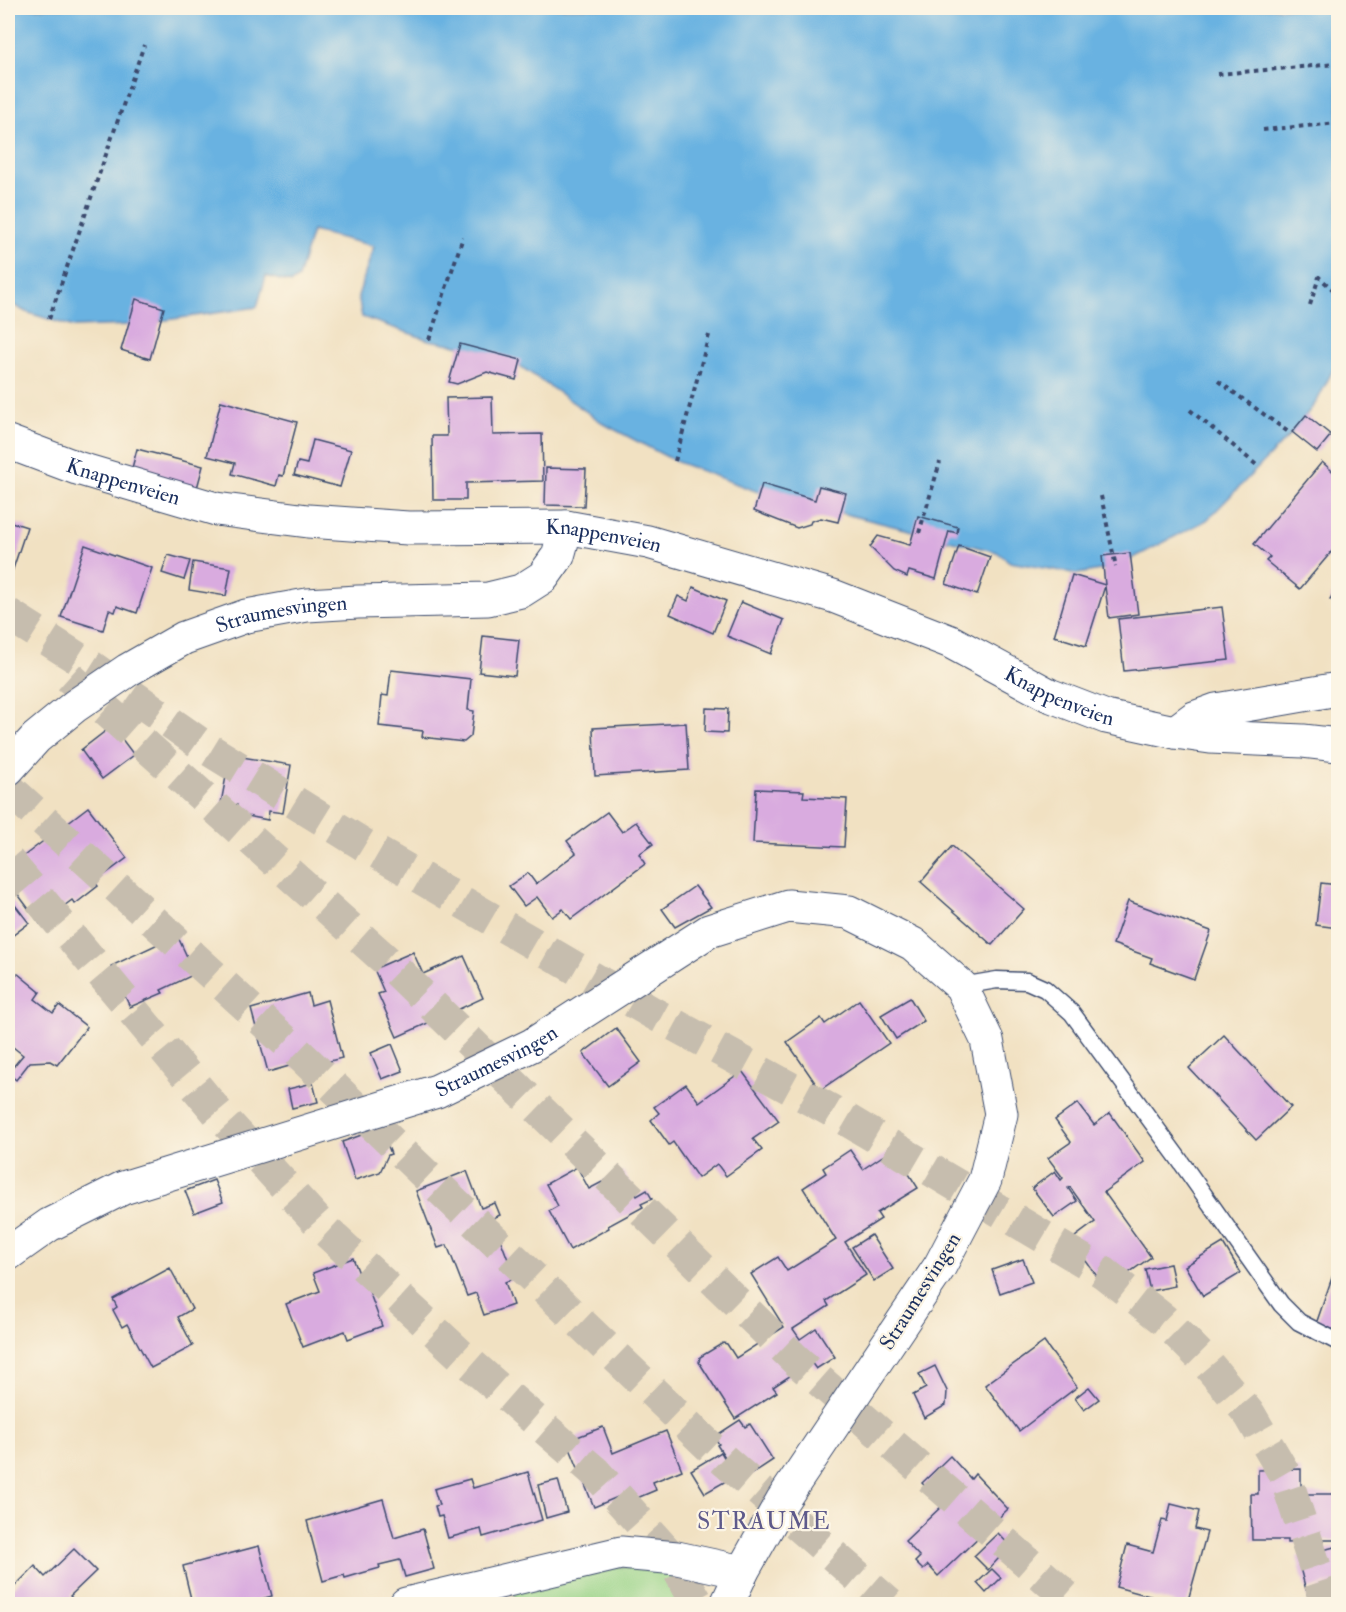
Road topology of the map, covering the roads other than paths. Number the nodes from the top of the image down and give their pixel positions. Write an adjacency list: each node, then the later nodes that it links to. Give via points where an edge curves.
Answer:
1 (8, 442): 2 (street, Knappenveien, via 77,468 216,509 408,528)
2 (566, 527): 4 (street, Knappenveien, via 648,542 833,596 951,642 1049,695 1106,717); 6 (street, Straumesvingen, via 558,556 543,577 521,591 488,599 307,604 246,616 184,638 75,706 36,738)
3 (1338, 689): 4 (street, via 1216,710 1194,718)
4 (1175, 732): 5 (street, Knappenveien)
5 (1338, 746)
6 (8, 769)
7 (961, 986): 8 (street, Straumesvingen, via 913,944 849,912 788,906 709,931 532,1045 437,1091 123,1188 49,1225); 9 (lane, via 997,980 1027,981 1045,989 1072,1013 1281,1304 1299,1322); 10 (street, Straumesvingen, via 987,1040 1001,1114 985,1179 940,1266 782,1501)
8 (8, 1254)
9 (1338, 1342)
10 (742, 1572): 11 (street, via 677,1558 621,1553); 12 (street, Straumesvingen)
11 (406, 1605)
12 (727, 1605)

